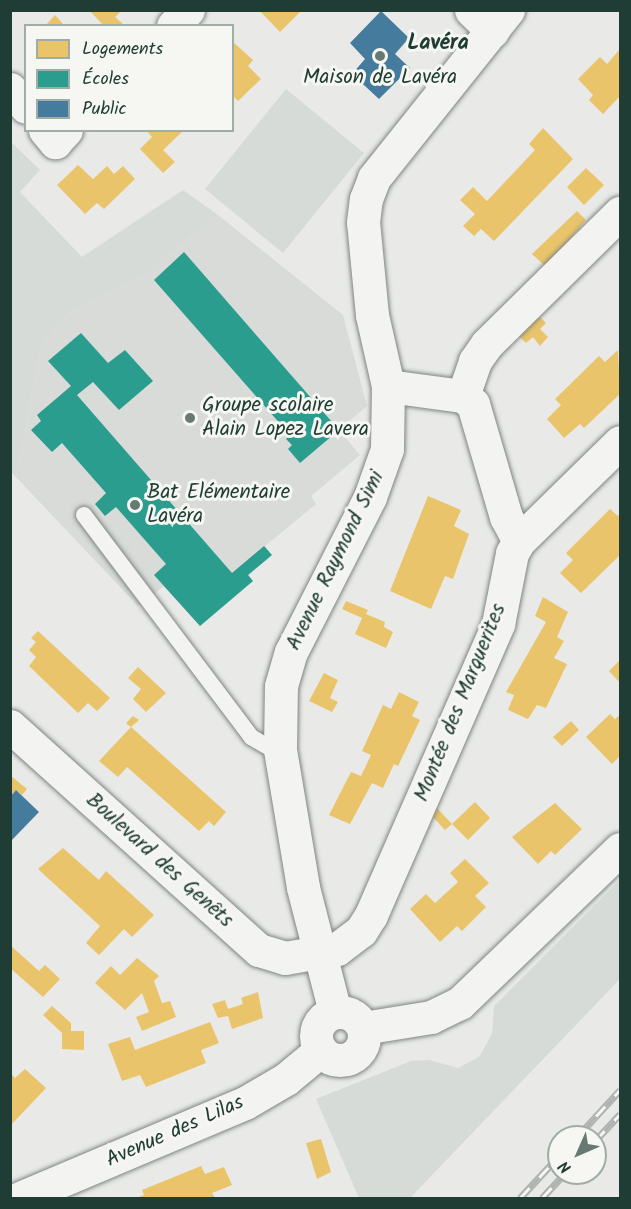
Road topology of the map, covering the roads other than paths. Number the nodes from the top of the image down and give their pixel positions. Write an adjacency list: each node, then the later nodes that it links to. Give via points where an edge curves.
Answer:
1 (188, 10): 3 (street)
2 (491, 17): 9 (street, Avenue Raymond Simi, via 374,178 366,199 363,222 372,315)
3 (174, 24)
4 (10, 89): 5 (street)
5 (24, 105)
6 (46, 132): 7 (street, via 54,142)
7 (64, 132)
8 (621, 213): 10 (street, via 487,344 475,361)
9 (388, 386): 10 (street); 15 (street, Avenue Raymond Simi, via 387,449 370,497 291,652 281,686)
10 (463, 396): 13 (street, via 478,414 506,517)
11 (621, 442): 13 (street)
12 (84, 515): 15 (lane, via 251,737)
13 (519, 541): 17 (street, Montée des Marguerites, via 512,553 498,624 371,915 349,942)
14 (10, 726): 17 (street, Boulevard des Genêts, via 259,950 285,958)
15 (280, 749): 17 (street, Avenue Raymond Simi, via 303,886)
16 (621, 849): 19 (street, via 460,1003 431,1017)
17 (322, 952): 18 (street, Avenue Raymond Simi)
18 (335, 1012): 19 (street, via 350,1013); 20 (street, via 318,1027)
19 (363, 1028): 20 (street, via 361,1048 350,1058 334,1059)
20 (321, 1050): 21 (street, Avenue des Lilas, via 286,1079 245,1103)
21 (22, 1193)

